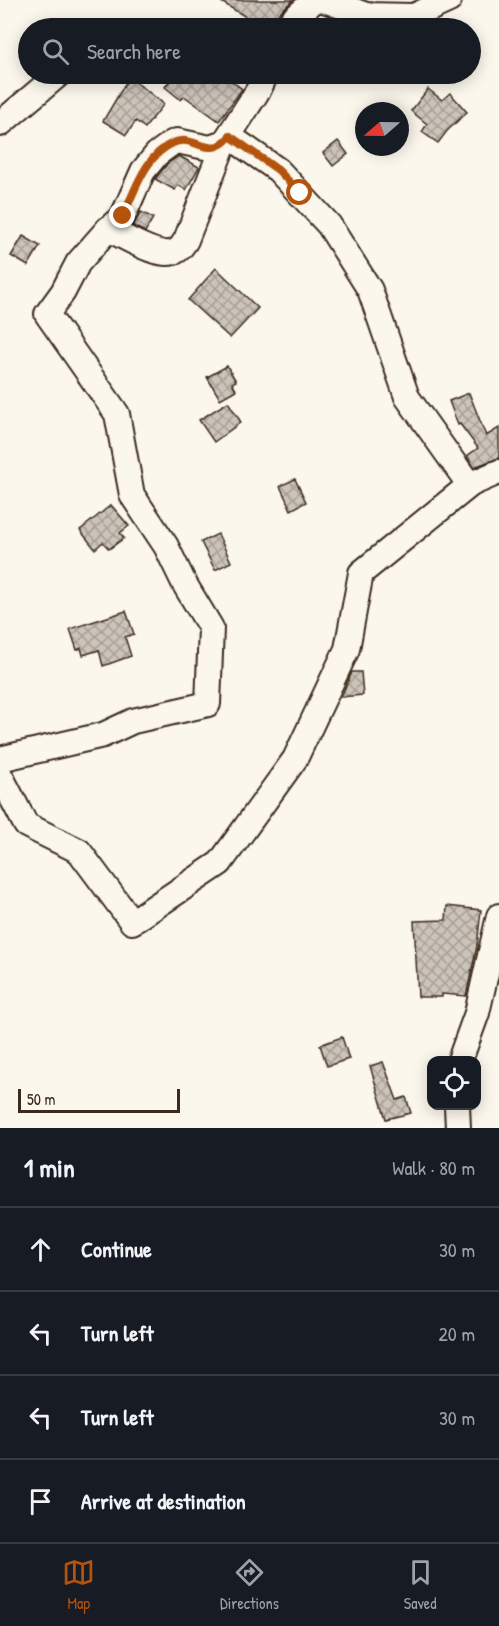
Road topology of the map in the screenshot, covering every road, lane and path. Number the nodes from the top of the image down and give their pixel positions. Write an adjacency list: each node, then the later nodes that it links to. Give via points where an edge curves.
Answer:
1 (315, 0): 4 (street)
2 (324, 0): 3 (street, via 366,15 414,16)
3 (449, 0)
4 (294, 18)
5 (47, 84): 7 (street)
6 (261, 84): 8 (street)
7 (0, 124)
8 (227, 139): 9 (street, via 210,148 172,143 143,171 123,216); 9 (street, via 179,250 165,254); 11 (street, via 278,170 329,225 370,290 407,397)
9 (108, 229): 12 (street, via 78,263 47,314 117,414 132,495 166,546 211,628 208,704 133,721 103,735)
10 (499, 472): 11 (street)
11 (471, 484): 13 (street, via 362,573 347,649 296,759 220,863 132,922 79,851 26,825)
12 (0, 759)
13 (0, 775)
14 (499, 916): 15 (street, via 477,1013)
15 (461, 1056)
16 (458, 1110): 17 (street)
17 (458, 1128)

